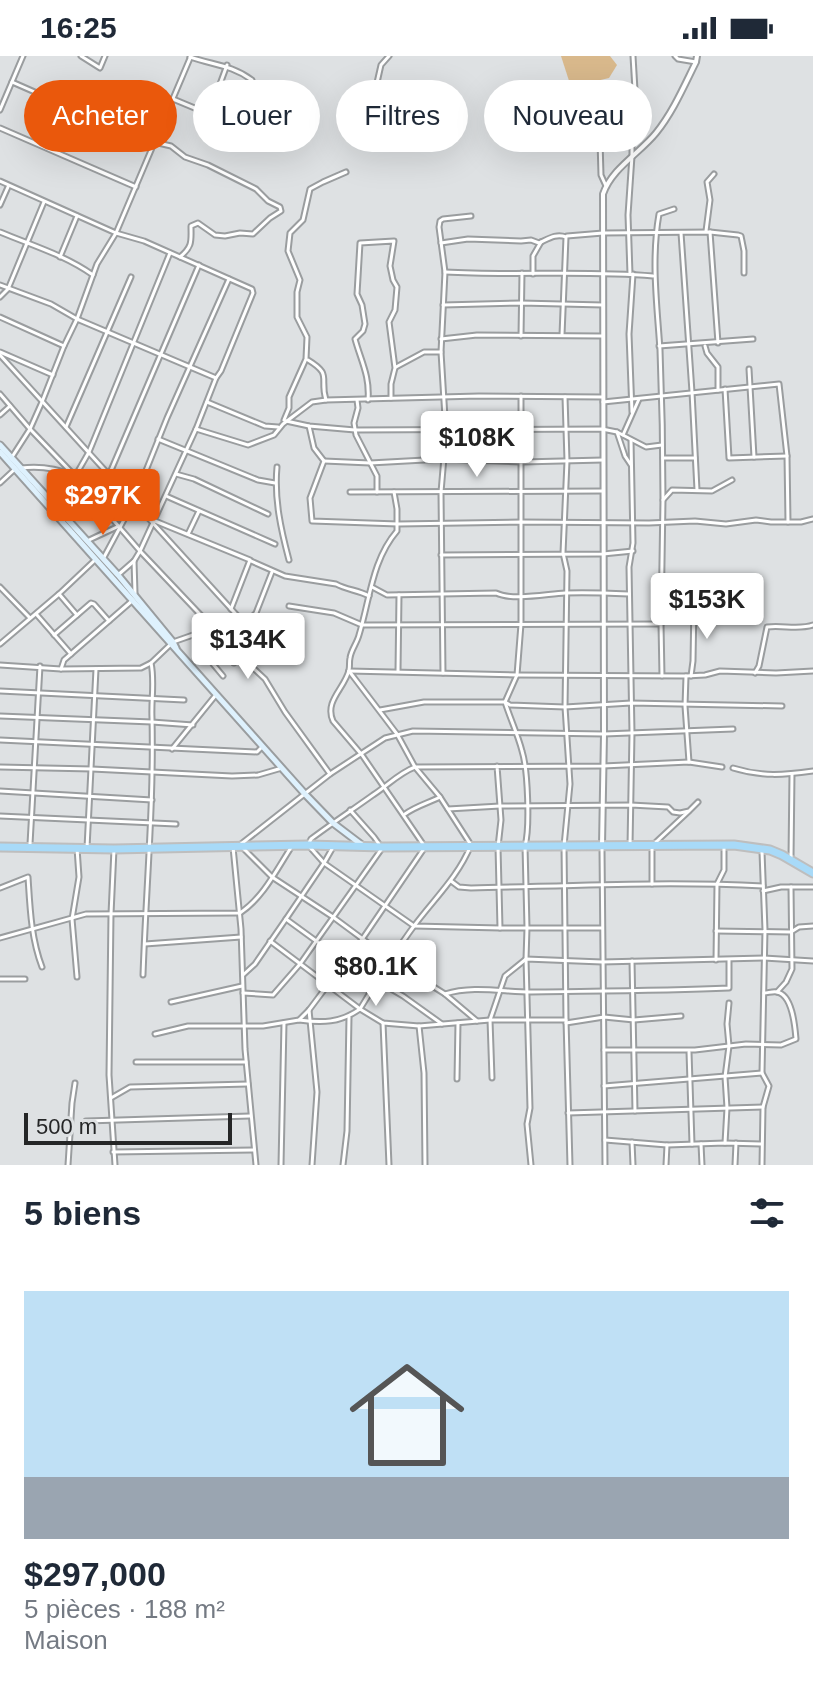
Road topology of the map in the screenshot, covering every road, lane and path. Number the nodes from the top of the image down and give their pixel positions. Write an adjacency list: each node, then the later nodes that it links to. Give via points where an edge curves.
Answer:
1 (81, 56): 2 (street, via 100,68)
2 (105, 56)
3 (190, 56): 9 (street); 15 (street)
4 (389, 56): 12 (street)
5 (633, 56): 21 (street)
6 (675, 56): 8 (street)
7 (24, 57): 13 (street)
8 (697, 59): 21 (street, via 675,105)
9 (227, 65): 10 (street); 11 (street)
10 (221, 80)
11 (251, 80)
12 (378, 80)
13 (12, 82): 14 (street); 16 (street)
14 (24, 87)
15 (177, 89)
16 (0, 110)
17 (0, 128): 27 (street)
18 (177, 151): 46 (street, via 256,189 281,211 253,234 215,235 194,224 190,246)
19 (150, 152): 27 (street)
20 (600, 152): 26 (street)
21 (632, 156): 26 (street); 37 (street)
22 (346, 172): 83 (street, via 310,189 303,220 290,233 288,251 300,280 297,317 307,337)
23 (714, 174): 34 (street, via 707,182)
24 (0, 181): 25 (street)
25 (9, 185): 28 (street); 29 (street)
26 (606, 186): 36 (street)
27 (136, 187): 35 (street)
28 (44, 202): 31 (street); 41 (street)
29 (0, 205)
30 (674, 209): 38 (street, via 659,214)
31 (77, 216): 35 (street); 45 (street)
32 (471, 216): 43 (street, via 440,221)
33 (0, 232): 41 (street)
34 (708, 232): 39 (street); 50 (street, via 741,236); 75 (street)
35 (116, 233): 44 (street); 55 (street)
36 (603, 233): 37 (street); 40 (street); 53 (street)
37 (629, 233): 38 (street); 54 (street)
38 (655, 233): 39 (street); 56 (street)
39 (681, 233): 76 (street)
40 (566, 237): 42 (street); 52 (street)
41 (27, 242): 45 (street); 60 (street)
42 (541, 242): 43 (street); 51 (street, via 533,256)
43 (441, 243): 48 (street)
44 (170, 253): 46 (street); 74 (street)
45 (60, 257): 55 (street)
46 (180, 257): 47 (street)
47 (199, 265): 58 (street); 82 (street)
48 (445, 272): 49 (street); 64 (street)
49 (522, 273): 51 (street); 62 (street)
50 (744, 273)
51 (533, 274): 52 (street)
52 (565, 274): 53 (street); 63 (street)
53 (603, 274): 54 (street); 65 (street)
54 (631, 274): 56 (street); 100 (street)
55 (93, 275): 67 (street)
56 (654, 276): 79 (street)
57 (131, 277): 68 (street)
58 (229, 279): 84 (street); 88 (street, via 253,293)
59 (0, 285): 60 (street)
60 (8, 289): 61 (street); 67 (street)
61 (0, 297)
62 (521, 303): 63 (street); 64 (street); 70 (street)
63 (564, 304): 65 (street); 69 (street)
64 (443, 305): 72 (street)
65 (603, 305): 71 (street)
66 (0, 317): 78 (street)
67 (77, 319): 68 (street); 78 (street)
68 (106, 331): 74 (street); 112 (street)
69 (562, 335): 70 (street); 71 (street)
70 (521, 336): 72 (street)
71 (602, 336): 99 (street)
72 (441, 339): 80 (street)
73 (753, 339): 75 (street)
74 (134, 342): 82 (street); 128 (street)
75 (718, 343): 77 (street)
76 (688, 344): 77 (street); 79 (street); 92 (street)
77 (705, 344): 91 (street, via 718,367)
78 (64, 346): 87 (street)
79 (659, 346): 94 (street)
80 (441, 352): 85 (street, via 424,352); 95 (street)
81 (0, 353): 87 (street); 105 (street)
82 (161, 354): 84 (street); 144 (street)
83 (306, 359): 102 (street, via 325,378); 110 (street)
84 (189, 367): 88 (street); 122 (street)
85 (395, 368): 98 (street); 104 (street, via 389,322 397,287 390,266 394,241 360,243 357,294 365,324 355,339 366,370)
86 (749, 369): 89 (street)
87 (53, 375): 105 (street)
88 (216, 378): 106 (street)
89 (750, 387): 90 (street); 129 (street, via 779,384); 130 (street)
90 (725, 389): 91 (street); 130 (street, via 729,458)
91 (718, 390): 92 (street)
92 (692, 392): 94 (street); 132 (street)
93 (0, 394): 107 (street)
94 (661, 395): 101 (street); 125 (street)
95 (443, 396): 96 (street); 98 (street); 115 (street)
96 (521, 396): 97 (street); 116 (street)
97 (565, 397): 99 (street); 117 (street)
98 (392, 399): 104 (street)
99 (603, 399): 100 (street); 118 (street)
100 (632, 399): 101 (street); 108 (street)
101 (639, 399): 108 (street)
102 (326, 400): 103 (street); 110 (street, via 312,402)
103 (357, 400): 104 (street); 119 (street)
104 (368, 400)
105 (42, 402): 112 (street); 113 (street)
106 (207, 402): 110 (street, via 265,426); 114 (street)
107 (10, 406): 109 (street); 113 (street)
108 (632, 412): 121 (street)
109 (0, 415)
110 (284, 423): 111 (street); 114 (street, via 274,435 248,445)
111 (309, 426): 119 (street); 136 (street, via 314,448)
112 (66, 427): 128 (street)
113 (30, 429): 134 (street); 145 (street)
114 (196, 429): 126 (street)
115 (445, 429): 116 (street); 119 (street); 133 (street)
116 (523, 429): 117 (street); 138 (street)
117 (566, 429): 118 (street); 137 (street)
118 (602, 429): 120 (street); 135 (street)
119 (355, 430): 139 (street)
120 (617, 432): 121 (street); 141 (street)
121 (623, 435): 123 (street)
122 (158, 439): 126 (street); 159 (street)
123 (631, 440): 125 (street, via 646,447); 141 (street)
124 (0, 445): 134 (main road)
125 (662, 445): 131 (street)
126 (187, 451): 143 (street); 148 (street)
127 (0, 452): 134 (main road)
128 (89, 452): 144 (street); 145 (street)
129 (787, 456): 130 (street); 167 (street)
130 (754, 457)
131 (663, 458): 132 (street); 158 (street)
132 (695, 458): 149 (street)
133 (443, 459): 138 (street); 139 (street); 155 (street)
134 (11, 460): 142 (main road)
135 (603, 460): 137 (street); 151 (street)
136 (324, 461): 139 (street); 172 (street, via 310,498 312,521)
137 (567, 461): 138 (street); 150 (street)
138 (522, 462): 156 (street)
139 (370, 463): 153 (street)
140 (277, 467): 148 (street)
141 (632, 467): 170 (street)
142 (18, 469): 145 (street, via 36,466); 147 (street); 160 (main road); 183 (main road)
143 (176, 474): 157 (street); 162 (street)
144 (109, 475): 159 (street)
145 (76, 477): 160 (street); 173 (street)
146 (732, 480): 149 (street, via 712,491)
147 (0, 483)
148 (275, 483): 185 (street)
149 (697, 490): 158 (street, via 672,490)
150 (566, 491): 151 (street); 156 (street); 168 (street)
151 (603, 491): 169 (street)
152 (350, 492): 153 (street)
153 (377, 492): 154 (street)
154 (394, 492): 155 (street); 172 (street)
155 (441, 492): 156 (street); 165 (street)
156 (522, 492): 166 (street)
157 (166, 496): 161 (street); 164 (street)
158 (663, 500): 171 (street)
159 (133, 503): 164 (street); 173 (street)
160 (57, 508): 175 (main road)
161 (199, 511): 174 (street); 176 (street)
162 (268, 514)
163 (813, 519): 167 (street)
164 (155, 522): 174 (street); 177 (street); 202 (street)
165 (441, 522): 166 (street); 172 (street); 182 (street)
166 (522, 522): 168 (street); 180 (street)
167 (788, 522): 171 (street)
168 (565, 523): 169 (street); 179 (street)
169 (603, 523): 170 (street); 181 (street)
170 (633, 523): 171 (street); 178 (street)
171 (662, 523): 211 (street)
172 (398, 524): 190 (street, via 379,559)
173 (119, 526): 175 (street); 177 (street); 183 (street)
174 (188, 534): 184 (street)
175 (87, 541): 183 (main road)
176 (275, 544)
177 (140, 551): 186 (street); 219 (street)
178 (633, 551): 181 (street); 194 (street)
179 (563, 553): 180 (street); 181 (street); 192 (street)
180 (522, 554): 182 (street); 198 (street)
181 (603, 554): 191 (street)
182 (441, 555): 196 (street)
183 (99, 559): 188 (main road); 193 (street); 199 (main road)
184 (250, 560): 187 (street); 202 (street)
185 (289, 560)
186 (134, 561): 188 (street); 199 (street)
187 (272, 572): 197 (street); 209 (street, via 256,613)
188 (118, 575): 199 (main road)
189 (0, 587): 205 (street)
190 (372, 587): 195 (street); 197 (street)
191 (603, 592): 192 (street); 194 (street); 215 (street)
192 (567, 593): 198 (street); 208 (street)
193 (59, 594): 203 (street); 204 (street)
194 (629, 594): 216 (street)
195 (399, 595): 196 (street); 213 (street)
196 (441, 595): 198 (street); 214 (street)
197 (369, 596): 212 (street)
198 (520, 596): 210 (street)
199 (134, 598): 207 (street); 221 (main road)
200 (694, 604): 242 (street)
201 (289, 606): 212 (street, via 334,613)
202 (233, 611): 209 (street); 218 (street)
203 (36, 614): 205 (street); 220 (street)
204 (77, 615): 207 (street, via 91,603); 220 (street)
205 (30, 618): 222 (street)
206 (282, 618): 209 (street, via 263,644)
207 (109, 621): 224 (street)
208 (566, 623): 210 (street); 215 (street); 240 (street)
209 (245, 624): 218 (street)
210 (521, 624): 214 (street); 236 (street)
211 (661, 624): 216 (street); 241 (street)
212 (362, 625): 213 (street); 231 (street)
213 (397, 625): 214 (street); 232 (street)
214 (442, 625): 234 (street)
215 (603, 625): 216 (street); 237 (street)
216 (630, 625): 238 (street)
217 (813, 625): 235 (street, via 767,627)
218 (233, 626): 219 (street); 223 (street)
219 (213, 628): 221 (street); 239 (street, via 213,664)
220 (54, 635): 224 (street)
221 (171, 643): 225 (street); 245 (main road)
222 (0, 644)
223 (234, 650): 226 (street); 290 (street, via 265,679)
224 (71, 654): 229 (street)
225 (151, 663): 230 (street); 247 (street)
226 (234, 663)
227 (0, 665): 228 (street)
228 (40, 666): 229 (street); 244 (street)
229 (61, 669): 230 (street)
230 (96, 669): 246 (street)
231 (349, 671): 232 (street); 255 (street); 274 (street, via 330,715)
232 (398, 671): 234 (street)
233 (813, 671): 235 (street)
234 (443, 673): 236 (street)
235 (755, 673): 242 (street)
236 (517, 675): 240 (street); 249 (street)
237 (604, 675): 238 (street); 240 (street); 251 (street)
238 (631, 675): 241 (street); 250 (street)
239 (223, 676)
240 (565, 676): 254 (street)
241 (662, 676): 242 (street)
242 (688, 676): 252 (street)
243 (0, 691): 244 (street)
244 (38, 693): 246 (street); 257 (street)
245 (216, 694): 260 (street); 271 (main road)
246 (95, 696): 247 (street); 258 (street)
247 (152, 698): 248 (street); 259 (street)
248 (184, 700)
249 (505, 702): 254 (street); 255 (street, via 424,702); 263 (street)
250 (631, 703): 251 (street); 252 (street); 264 (street)
251 (604, 706): 254 (street); 267 (street)
252 (685, 706): 253 (street); 262 (street)
253 (782, 706)
254 (565, 707): 266 (street)
255 (380, 710): 265 (street)
256 (0, 716): 257 (street)
257 (37, 717): 258 (street); 269 (street)
258 (94, 720): 259 (street); 270 (street)
259 (152, 722): 260 (street); 272 (street)
260 (193, 725): 273 (street)
261 (733, 729): 262 (street)
262 (687, 731): 264 (street); 275 (street)
263 (514, 732): 265 (street); 266 (street); 279 (street)
264 (632, 733): 267 (street); 277 (street)
265 (397, 734): 274 (street); 282 (street)
266 (567, 734): 267 (street); 276 (street)
267 (604, 734): 280 (street)
268 (0, 740): 269 (street)
269 (36, 741): 270 (street); 286 (street)
270 (93, 745): 272 (street); 287 (street)
271 (262, 747): 273 (street, via 257,752); 284 (main road)
272 (153, 748): 273 (street); 289 (street)
273 (172, 749)
274 (362, 755): 290 (street); 292 (street)
275 (689, 762): 277 (street); 283 (street)
276 (569, 765): 279 (street); 280 (street); 303 (street)
277 (631, 765): 280 (street); 300 (street)
278 (497, 766): 279 (street); 282 (street); 301 (street)
279 (525, 766): 302 (street)
280 (603, 766): 304 (street)
281 (0, 767): 286 (street)
282 (415, 767): 292 (street); 297 (street)
283 (722, 767)
284 (282, 768): 289 (street, via 241,776); 295 (main road)
285 (733, 768): 291 (street, via 752,774)
286 (34, 769): 287 (street); 294 (street)
287 (92, 769): 289 (street); 296 (street)
288 (813, 771): 291 (street)
289 (152, 773): 298 (street)
290 (330, 774): 295 (street)
291 (792, 774): 339 (street)
292 (384, 787): 306 (street); 308 (street)
293 (0, 791): 294 (street)
294 (34, 792): 296 (street); 310 (street)
295 (305, 794): 313 (main road); 327 (street)
296 (91, 795): 298 (street); 311 (street)
297 (440, 797): 305 (street); 308 (street)
298 (152, 800): 312 (street)
299 (698, 802): 307 (street)
300 (631, 805): 304 (street); 307 (street); 324 (street)
301 (500, 806): 302 (street); 305 (street); 332 (street)
302 (526, 806): 303 (street); 321 (street)
303 (568, 806): 304 (street); 322 (street)
304 (603, 806): 323 (street)
305 (448, 809): 317 (street)
306 (350, 810): 313 (street); 330 (street)
307 (689, 811): 325 (street)
308 (403, 815): 331 (street)
309 (0, 816): 310 (street)
310 (32, 817): 311 (street); 333 (street)
311 (90, 819): 312 (street); 335 (street)
312 (149, 822): 314 (street); 336 (street)
313 (333, 823): 315 (main road); 316 (street)
314 (176, 824)
315 (348, 834): 328 (highway); 329 (main road)
316 (308, 845): 319 (highway); 320 (highway); 340 (street)
317 (471, 845): 331 (highway); 332 (highway); 343 (street)
318 (724, 845): 325 (highway); 337 (highway); 346 (street, via 724,870)
319 (292, 846): 327 (highway); 342 (street)
320 (333, 846): 328 (highway); 340 (street)
321 (525, 846): 322 (highway); 332 (highway); 349 (street)
322 (564, 846): 323 (highway); 348 (street)
323 (602, 846): 324 (highway); 344 (street)
324 (630, 846): 325 (highway)
325 (652, 846): 345 (street)
326 (0, 847): 333 (highway)
327 (238, 847): 336 (highway); 342 (street); 357 (street)
328 (347, 847): 329 (highway)
329 (365, 847): 330 (highway)
330 (382, 847): 331 (highway); 347 (street)
331 (425, 847): 356 (street)
332 (498, 847): 350 (street)
333 (30, 848): 334 (highway)
334 (77, 848): 335 (highway); 361 (street, via 79,877)
335 (87, 848): 338 (highway)
336 (148, 848): 338 (highway); 359 (street)
337 (762, 848): 339 (highway); 354 (street)
338 (114, 849): 358 (street)
339 (791, 861): 341 (highway)
340 (324, 863): 347 (street); 355 (street)
341 (813, 873)
342 (272, 877): 355 (street); 357 (street)
343 (451, 881): 350 (street, via 459,887); 363 (street)
344 (602, 883): 345 (street); 348 (street); 369 (street)
345 (652, 884): 346 (street)
346 (717, 884): 354 (street); 371 (street)
347 (355, 885): 356 (street); 360 (street)
348 (565, 885): 349 (street); 368 (street)
349 (526, 886): 350 (street); 367 (street)
350 (499, 887): 366 (street)
351 (791, 887): 352 (street); 354 (street); 372 (street)
352 (813, 887)
353 (0, 888): 365 (street, via 28,877)
354 (763, 888): 370 (street)
355 (302, 897): 360 (street); 362 (street)
356 (385, 906): 363 (street); 375 (street)
357 (240, 913): 359 (street); 373 (street)
358 (111, 914): 359 (street); 361 (street); 446 (street)
359 (145, 915): 378 (street)
360 (333, 917): 375 (street); 377 (street)
361 (72, 919): 365 (street); 394 (street)
362 (286, 919): 376 (street); 377 (street)
363 (414, 926): 366 (street); 383 (street)
364 (813, 926): 372 (street)
365 (32, 928): 374 (street); 391 (street)
366 (500, 928): 367 (street)
367 (527, 928): 368 (street); 380 (street)
368 (566, 928): 369 (street); 381 (street)
369 (602, 928): 389 (street)
370 (765, 930): 371 (street); 372 (street); 379 (street)
371 (716, 931): 384 (street)
372 (791, 932): 382 (street)
373 (241, 937): 378 (street); 393 (street)
374 (0, 938)
375 (363, 938): 383 (street); 388 (street)
376 (270, 941): 390 (street); 393 (street)
377 (317, 941): 388 (street); 390 (street)
378 (144, 944): 392 (street)
379 (764, 958): 382 (street); 385 (street); 407 (street)
380 (526, 959): 381 (street); 400 (street, via 505,976); 402 (street)
381 (566, 959): 389 (street); 401 (street)
382 (792, 959): 387 (street); 405 (street, via 791,974)
383 (391, 960): 397 (street); 408 (street)
384 (716, 960): 385 (street); 386 (street)
385 (729, 960): 404 (street, via 729,988)
386 (632, 961): 389 (street); 404 (street)
387 (813, 961)
388 (345, 962): 397 (street); 398 (street)
389 (602, 962): 403 (street)
390 (300, 964): 398 (street); 406 (street, via 273,995)
391 (42, 967)
392 (143, 975)
393 (243, 975): 399 (street)
394 (77, 977)
395 (0, 979): 396 (street)
396 (25, 979)
397 (377, 982): 411 (street); 426 (street)
398 (328, 985): 411 (street); 412 (street)
399 (243, 986): 406 (street); 409 (street)
400 (500, 989): 402 (street); 408 (street); 417 (street)
401 (566, 990): 402 (street); 403 (street); 421 (street)
402 (528, 992): 418 (street)
403 (603, 992): 404 (street); 415 (street)
404 (633, 992): 419 (street)
405 (777, 992): 407 (street); 430 (street, via 790,1006 797,1038 787,1044)
406 (243, 993): 427 (street)
407 (764, 993): 430 (street)
408 (445, 994): 420 (street)
409 (171, 1002)
410 (729, 1003): 431 (street)
411 (360, 1009): 414 (street); 424 (street)
412 (309, 1010): 416 (street); 422 (street)
413 (681, 1016): 419 (street)
414 (349, 1017): 422 (street); 471 (street)
415 (604, 1017): 419 (street); 421 (street); 432 (street)
416 (299, 1020): 422 (street); 423 (street)
417 (490, 1020): 418 (street); 420 (street); 439 (street)
418 (528, 1020): 421 (street); 474 (street)
419 (634, 1020): 433 (street)
420 (477, 1021): 425 (street)
421 (566, 1021): 452 (street)
422 (311, 1022): 470 (street, via 317,1092)
423 (284, 1023): 427 (street); 469 (street)
424 (383, 1023): 428 (street); 472 (street)
425 (458, 1023): 426 (street); 440 (street)
426 (442, 1024): 428 (street)
427 (244, 1025): 429 (street, via 188,1026); 436 (street)
428 (419, 1026): 473 (street)
429 (155, 1034)
430 (763, 1044): 431 (street); 437 (street)
431 (729, 1046): 434 (street); 438 (street)
432 (604, 1050): 433 (street); 445 (street)
433 (634, 1050): 434 (street); 443 (street)
434 (689, 1050): 441 (street)
435 (136, 1062): 436 (street)
436 (246, 1062): 444 (street)
437 (762, 1073): 438 (street); 447 (street, via 769,1086)
438 (725, 1077): 441 (street); 448 (street)
439 (492, 1078)
440 (457, 1079)
441 (690, 1079): 443 (street); 449 (street)
442 (75, 1083): 466 (street)
443 (635, 1083): 445 (street); 451 (street)
444 (249, 1084): 446 (street, via 130,1087); 453 (street)
445 (604, 1086): 450 (street)
446 (111, 1098): 454 (street)
447 (763, 1107): 448 (street); 462 (street)
448 (727, 1108): 449 (street); 458 (street)
449 (691, 1109): 451 (street); 460 (street)
450 (605, 1110): 451 (street); 452 (street); 456 (street)
451 (635, 1111)
452 (568, 1113): 475 (street)
453 (251, 1116): 454 (street); 464 (street)
454 (113, 1119): 455 (street); 465 (street)
455 (86, 1121)
456 (605, 1140): 457 (street); 476 (street)
457 (632, 1142): 463 (street); 477 (street)
458 (725, 1143): 459 (street); 461 (street)
459 (736, 1143): 462 (street); 480 (street)
460 (692, 1144): 461 (street); 463 (street)
461 (701, 1144): 479 (street)
462 (762, 1144): 481 (street)
463 (667, 1145): 478 (street)
464 (253, 1150): 465 (street); 468 (street)
465 (113, 1152): 467 (street)
466 (68, 1165)
467 (115, 1165)
468 (256, 1165)
469 (281, 1165)
470 (312, 1165)
471 (343, 1165)
472 (389, 1165)
473 (425, 1165)
474 (531, 1165)
475 (570, 1165)
476 (605, 1165)
477 (633, 1165)
478 (666, 1165)
479 (702, 1165)
480 (735, 1165)
481 (762, 1165)

